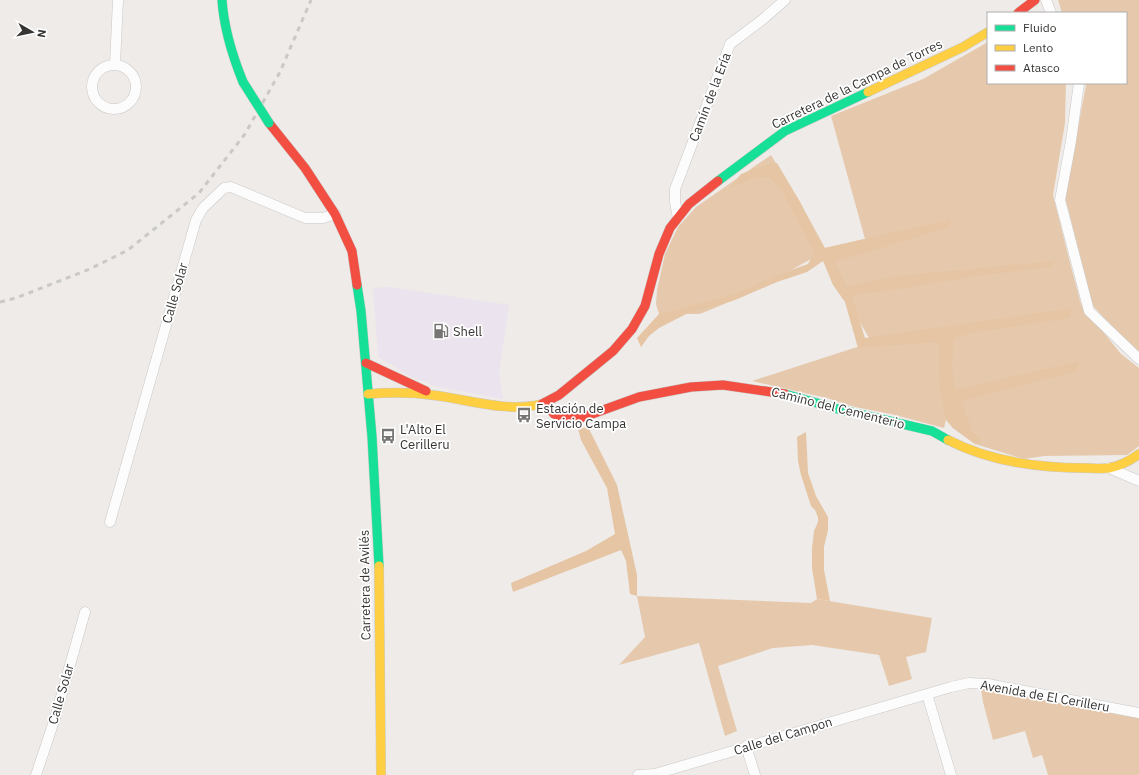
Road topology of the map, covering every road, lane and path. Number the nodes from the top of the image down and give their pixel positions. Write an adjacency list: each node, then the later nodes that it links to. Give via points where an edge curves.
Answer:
1 (118, 0): 9 (street)
2 (222, 0): 11 (street, Carretera de Avilés, bridge, via 224,24 231,52 243,82 269,123 305,168)
3 (785, 0): 12 (street, Camín de la Ería, via 730,44 675,189)
4 (1035, 0): 6 (street)
5 (1046, 0): 7 (street)
6 (1019, 12)
7 (1052, 12)
8 (987, 33): 12 (street, Carretera de la Campa de Torres, via 963,47 785,131 700,195)
9 (115, 64): 9 (street, via 133,74 136,88 135,95 126,106 112,110 98,103 91,90 95,74 107,65)
10 (1078, 84): 13 (street, via 1060,200 1089,312)
11 (335, 214): 14 (street, Carretera de Avilés, via 352,251); 21 (street, Calle Solar, via 323,218 305,218 231,188 224,188 203,208 196,220)
12 (678, 218): 17 (street, Carretera de la Campa de Torres, via 664,241 645,306 632,329 613,351)
13 (1139, 359)
14 (366, 363): 15 (street, Carretera de Avilés); 16 (street, Carretera de la Campa de Torres)
15 (368, 394): 16 (street, Carretera de la Campa de Torres, via 390,392); 28 (street, Carretera de Avilés, via 379,561)
16 (433, 395): 17 (street, Carretera de la Campa de Torres, via 507,406 531,407)
17 (546, 403): 19 (street, Camino del Cementerio, via 554,414 566,418 582,418 639,398 692,387 723,385 782,393 932,431 966,449 1010,461 1063,468)
18 (1139, 454): 19 (street, Camino del Cementerio)
19 (1109, 468): 20 (street, Camino del Cementerio)
20 (1139, 481)
21 (110, 522)
22 (85, 612): 27 (street, Calle Solar)
23 (927, 694): 24 (street, Avenida de El Cerilleru, via 969,683 988,684); 25 (street, Calle del Campon); 31 (street)
24 (1139, 713)
25 (746, 746): 26 (street, Calle del Campon); 30 (street)
26 (655, 774): 29 (street, Calle del Campon)
27 (36, 775)
28 (381, 775)
29 (638, 775)
30 (754, 775)
31 (951, 775)

